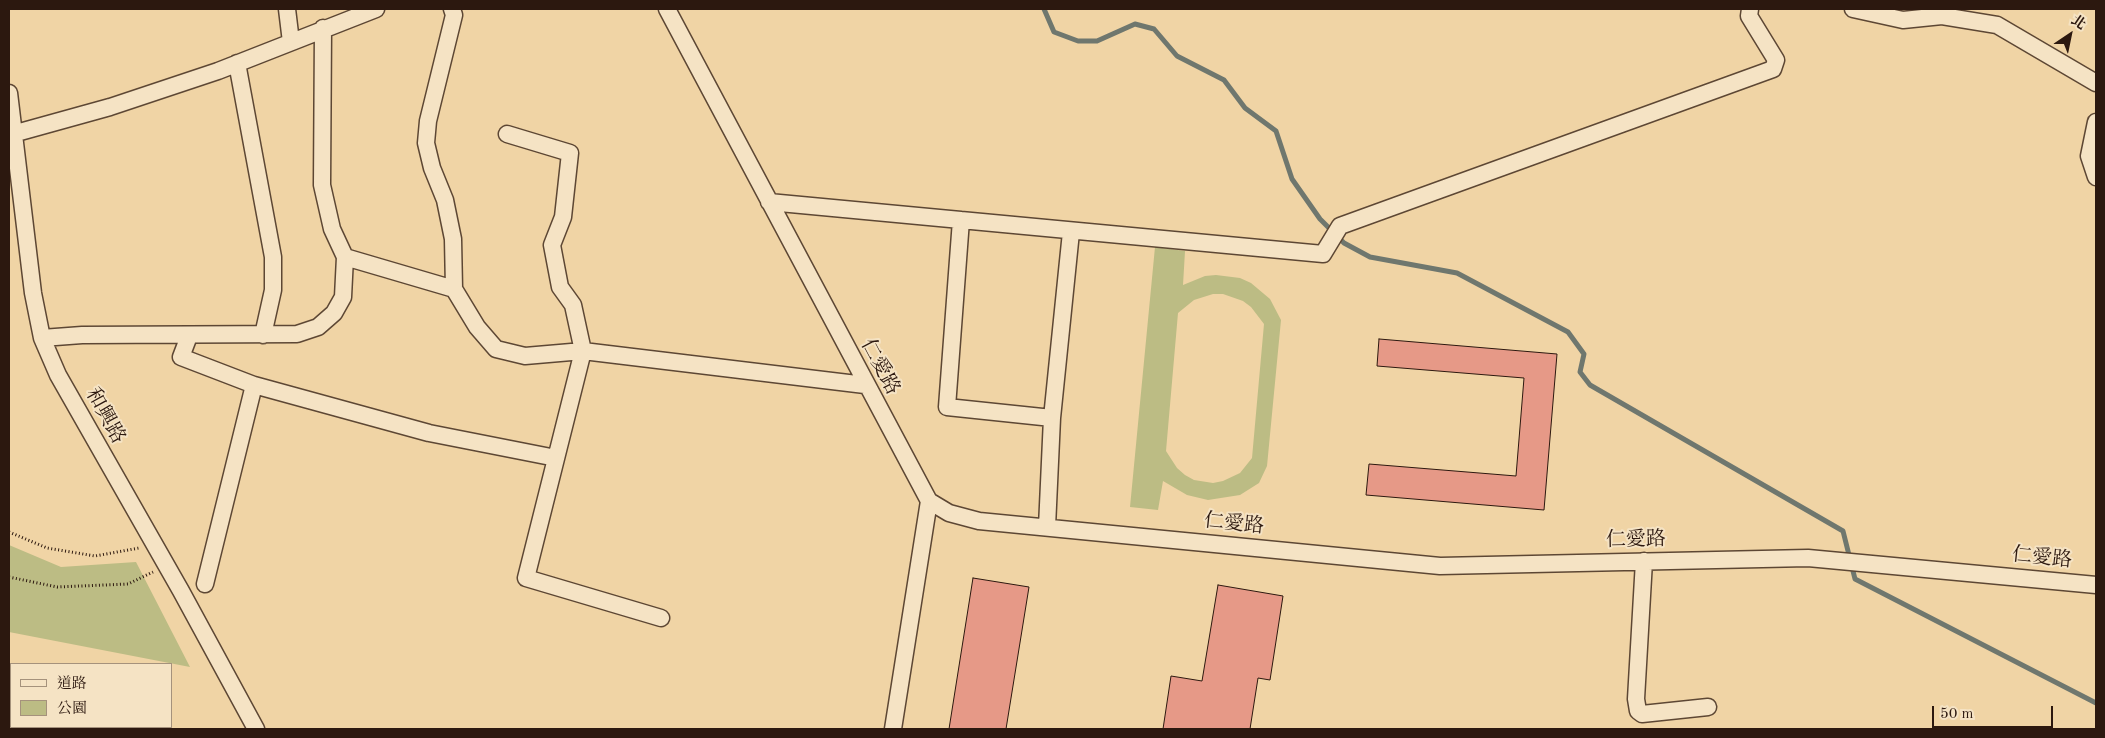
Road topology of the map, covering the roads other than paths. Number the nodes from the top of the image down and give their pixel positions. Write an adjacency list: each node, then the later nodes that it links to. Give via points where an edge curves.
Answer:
1 (287, 9): 8 (street)
2 (376, 9): 7 (street)
3 (452, 9): 20 (street, via 454,15 428,121 426,143 445,200 453,239)
4 (667, 9): 16 (street, 仁愛路)
5 (1750, 9): 18 (street, via 1750,16 1776,60 1773,69 1340,226 1322,254)
6 (1853, 9): 10 (street, via 1903,20 1942,16 1997,25)
7 (324, 28): 8 (street); 19 (street, via 322,185 332,229)
8 (291, 42): 9 (street)
9 (237, 63): 13 (street, via 110,106); 21 (street, via 273,257 274,290)
10 (2096, 83)
11 (9, 93): 13 (street, 和興路)
12 (2096, 122): 15 (street, via 2089,156)
13 (11, 134): 23 (street, 和興路)
14 (507, 134): 24 (street, via 570,153 563,217 552,245 560,287 573,305)
15 (2096, 177)
16 (769, 202): 17 (street); 26 (street, 仁愛路)
17 (962, 220): 18 (street); 27 (street, via 947,407)
18 (1071, 232): 27 (street)
19 (345, 257): 20 (street); 21 (street, via 344,297 334,313 318,327 297,334)
20 (454, 289): 24 (street, via 477,327 496,349 526,356)
21 (263, 335): 22 (street)
22 (189, 336): 23 (street); 25 (street, via 181,357)
23 (42, 338): 36 (street, 和興路, via 58,375)
24 (583, 351): 26 (street); 28 (street)
25 (254, 385): 28 (street, via 429,432); 32 (street)
26 (865, 385): 29 (street, 仁愛路)
27 (1052, 418): 30 (street)
28 (556, 458): 34 (street, via 526,578)
29 (929, 500): 30 (street, 仁愛路, via 949,512 979,521); 37 (street)
30 (1047, 527): 31 (street, 仁愛路, via 1440,566)
31 (1644, 561): 33 (street, 仁愛路, via 1808,558); 35 (street, via 1638,711 1642,714)
32 (205, 584)
33 (2096, 585)
34 (661, 618)
35 (1708, 707)
36 (256, 729)
37 (893, 729)

